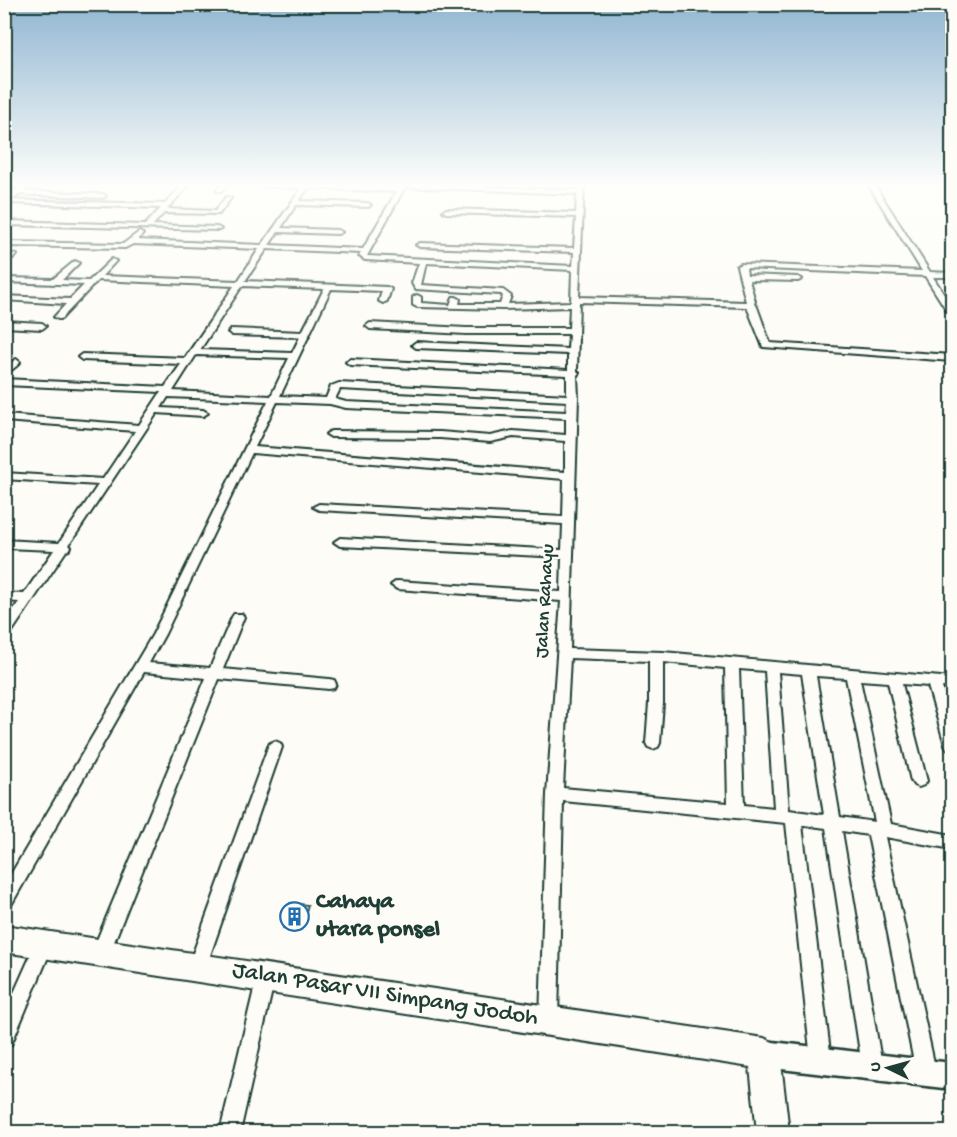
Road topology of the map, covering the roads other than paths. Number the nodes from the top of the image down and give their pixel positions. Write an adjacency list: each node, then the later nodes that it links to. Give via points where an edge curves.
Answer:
1 (136, 237): 6 (street)
2 (270, 237): 11 (street)
3 (373, 237): 9 (street)
4 (578, 237): 10 (street, Jalan Rahayu)
5 (905, 237): 18 (street)
6 (133, 241): 7 (street, via 125,246); 11 (street)
7 (4, 244)
8 (420, 245): 10 (street)
9 (366, 250): 11 (street); 15 (street, via 363,256 368,259)
10 (578, 250): 17 (street, Jalan Rahayu)
11 (260, 251): 25 (street)
12 (12, 255): 14 (street)
13 (112, 261): 23 (street)
14 (4, 262)
15 (423, 262): 17 (street); 27 (street, via 418,287)
16 (75, 263): 24 (street)
17 (577, 268): 31 (street, Jalan Rahayu)
18 (928, 274): 19 (street); 20 (street, via 741,266); 36 (street)
19 (952, 275)
20 (744, 277): 21 (street); 33 (street, via 751,301)
21 (798, 279)
22 (4, 280): 24 (street)
23 (94, 280): 24 (street); 25 (street); 32 (street)
24 (56, 281)
25 (238, 284): 26 (street); 46 (street)
26 (328, 288): 30 (street, via 387,290); 43 (street)
27 (458, 292): 34 (street); 35 (street, via 506,293)
28 (417, 297): 34 (street, via 416,304)
29 (4, 298): 32 (street)
30 (383, 301)
31 (575, 301): 33 (street); 35 (street); 41 (street, Jalan Rahayu)
32 (73, 302): 37 (street)
33 (748, 305): 49 (street, via 753,307 766,345)
34 (454, 306): 35 (street)
35 (503, 308)
36 (952, 312)
37 (58, 317)
38 (4, 324): 39 (street)
39 (42, 326)
40 (370, 326): 41 (street)
41 (573, 331): 45 (street, Jalan Rahayu)
42 (232, 332): 43 (street)
43 (304, 335): 48 (street)
44 (416, 345): 45 (street)
45 (573, 352): 53 (street, Jalan Rahayu)
46 (189, 356): 47 (street); 48 (street); 55 (street)
47 (82, 357)
48 (294, 357): 56 (street)
49 (952, 358)
50 (15, 362): 52 (street)
51 (350, 362): 53 (street)
52 (6, 371)
53 (574, 373): 57 (street, Jalan Rahayu)
54 (4, 382): 55 (street)
55 (167, 392): 56 (street); 59 (street)
56 (275, 398): 58 (street); 66 (street)
57 (573, 398): 58 (street, via 339,386 334,388); 61 (street, Jalan Rahayu)
58 (330, 401): 61 (street, via 346,405)
59 (154, 410): 60 (street); 63 (street)
60 (202, 413)
61 (572, 415): 65 (street, Jalan Rahayu)
62 (4, 418): 63 (street)
63 (142, 428): 69 (street)
64 (331, 434): 65 (street, via 490,439 513,434)
65 (571, 438): 68 (street, Jalan Rahayu)
66 (249, 450): 68 (street); 86 (street)
67 (4, 476): 69 (street)
68 (570, 476): 71 (street, Jalan Rahayu)
69 (106, 482): 74 (street)
70 (318, 507): 71 (street)
71 (569, 521): 75 (street, Jalan Rahayu)
72 (340, 542): 75 (street)
73 (4, 544): 74 (street)
74 (65, 548): 79 (street)
75 (568, 554): 78 (street, Jalan Rahayu)
76 (398, 585): 78 (street)
77 (4, 597): 79 (street)
78 (567, 597): 82 (street, Jalan Rahayu)
79 (28, 598): 81 (street)
80 (238, 617): 89 (street)
81 (4, 633)
82 (563, 653): 83 (street); 98 (street, Jalan Rahayu)
83 (656, 657): 84 (street); 94 (street)
84 (732, 663): 85 (street); 99 (street)
85 (771, 666): 87 (street); 100 (street)
86 (141, 667): 89 (street); 104 (street)
87 (808, 670): 88 (street); 101 (street)
88 (852, 674): 90 (street); 102 (street)
89 (214, 675): 93 (street); 107 (street)
90 (894, 678): 91 (street); 97 (street)
91 (933, 681): 92 (street); 95 (street)
92 (952, 683)
93 (329, 684)
94 (652, 743)
95 (952, 745)
96 (275, 747): 108 (street)
97 (919, 781)
98 (555, 794): 99 (street); 110 (street, Jalan Rahayu)
99 (736, 810): 100 (street)
100 (788, 817): 101 (street); 113 (street)
101 (834, 823): 102 (street); 114 (street)
102 (879, 829): 103 (street); 115 (street)
103 (952, 842)
104 (4, 903)
105 (4, 938): 106 (main road, Jalan Pasar VII Simpang Jodoh)
106 (44, 945): 107 (main road, Jalan Pasar VII Simpang Jodoh); 111 (street)
107 (101, 952): 108 (main road, Jalan Pasar VII Simpang Jodoh)
108 (197, 967): 109 (main road, Jalan Pasar VII Simpang Jodoh)
109 (266, 977): 110 (main road, Jalan Pasar VII Simpang Jodoh); 117 (street)
110 (549, 1020): 112 (main road, Jalan Pasar VII Simpang Jodoh)
111 (4, 1038)
112 (764, 1054): 113 (street); 118 (main road)
113 (822, 1060): 114 (street)
114 (872, 1066): 115 (street)
115 (926, 1072): 116 (street)
116 (952, 1076)
117 (230, 1132)
118 (773, 1132)

